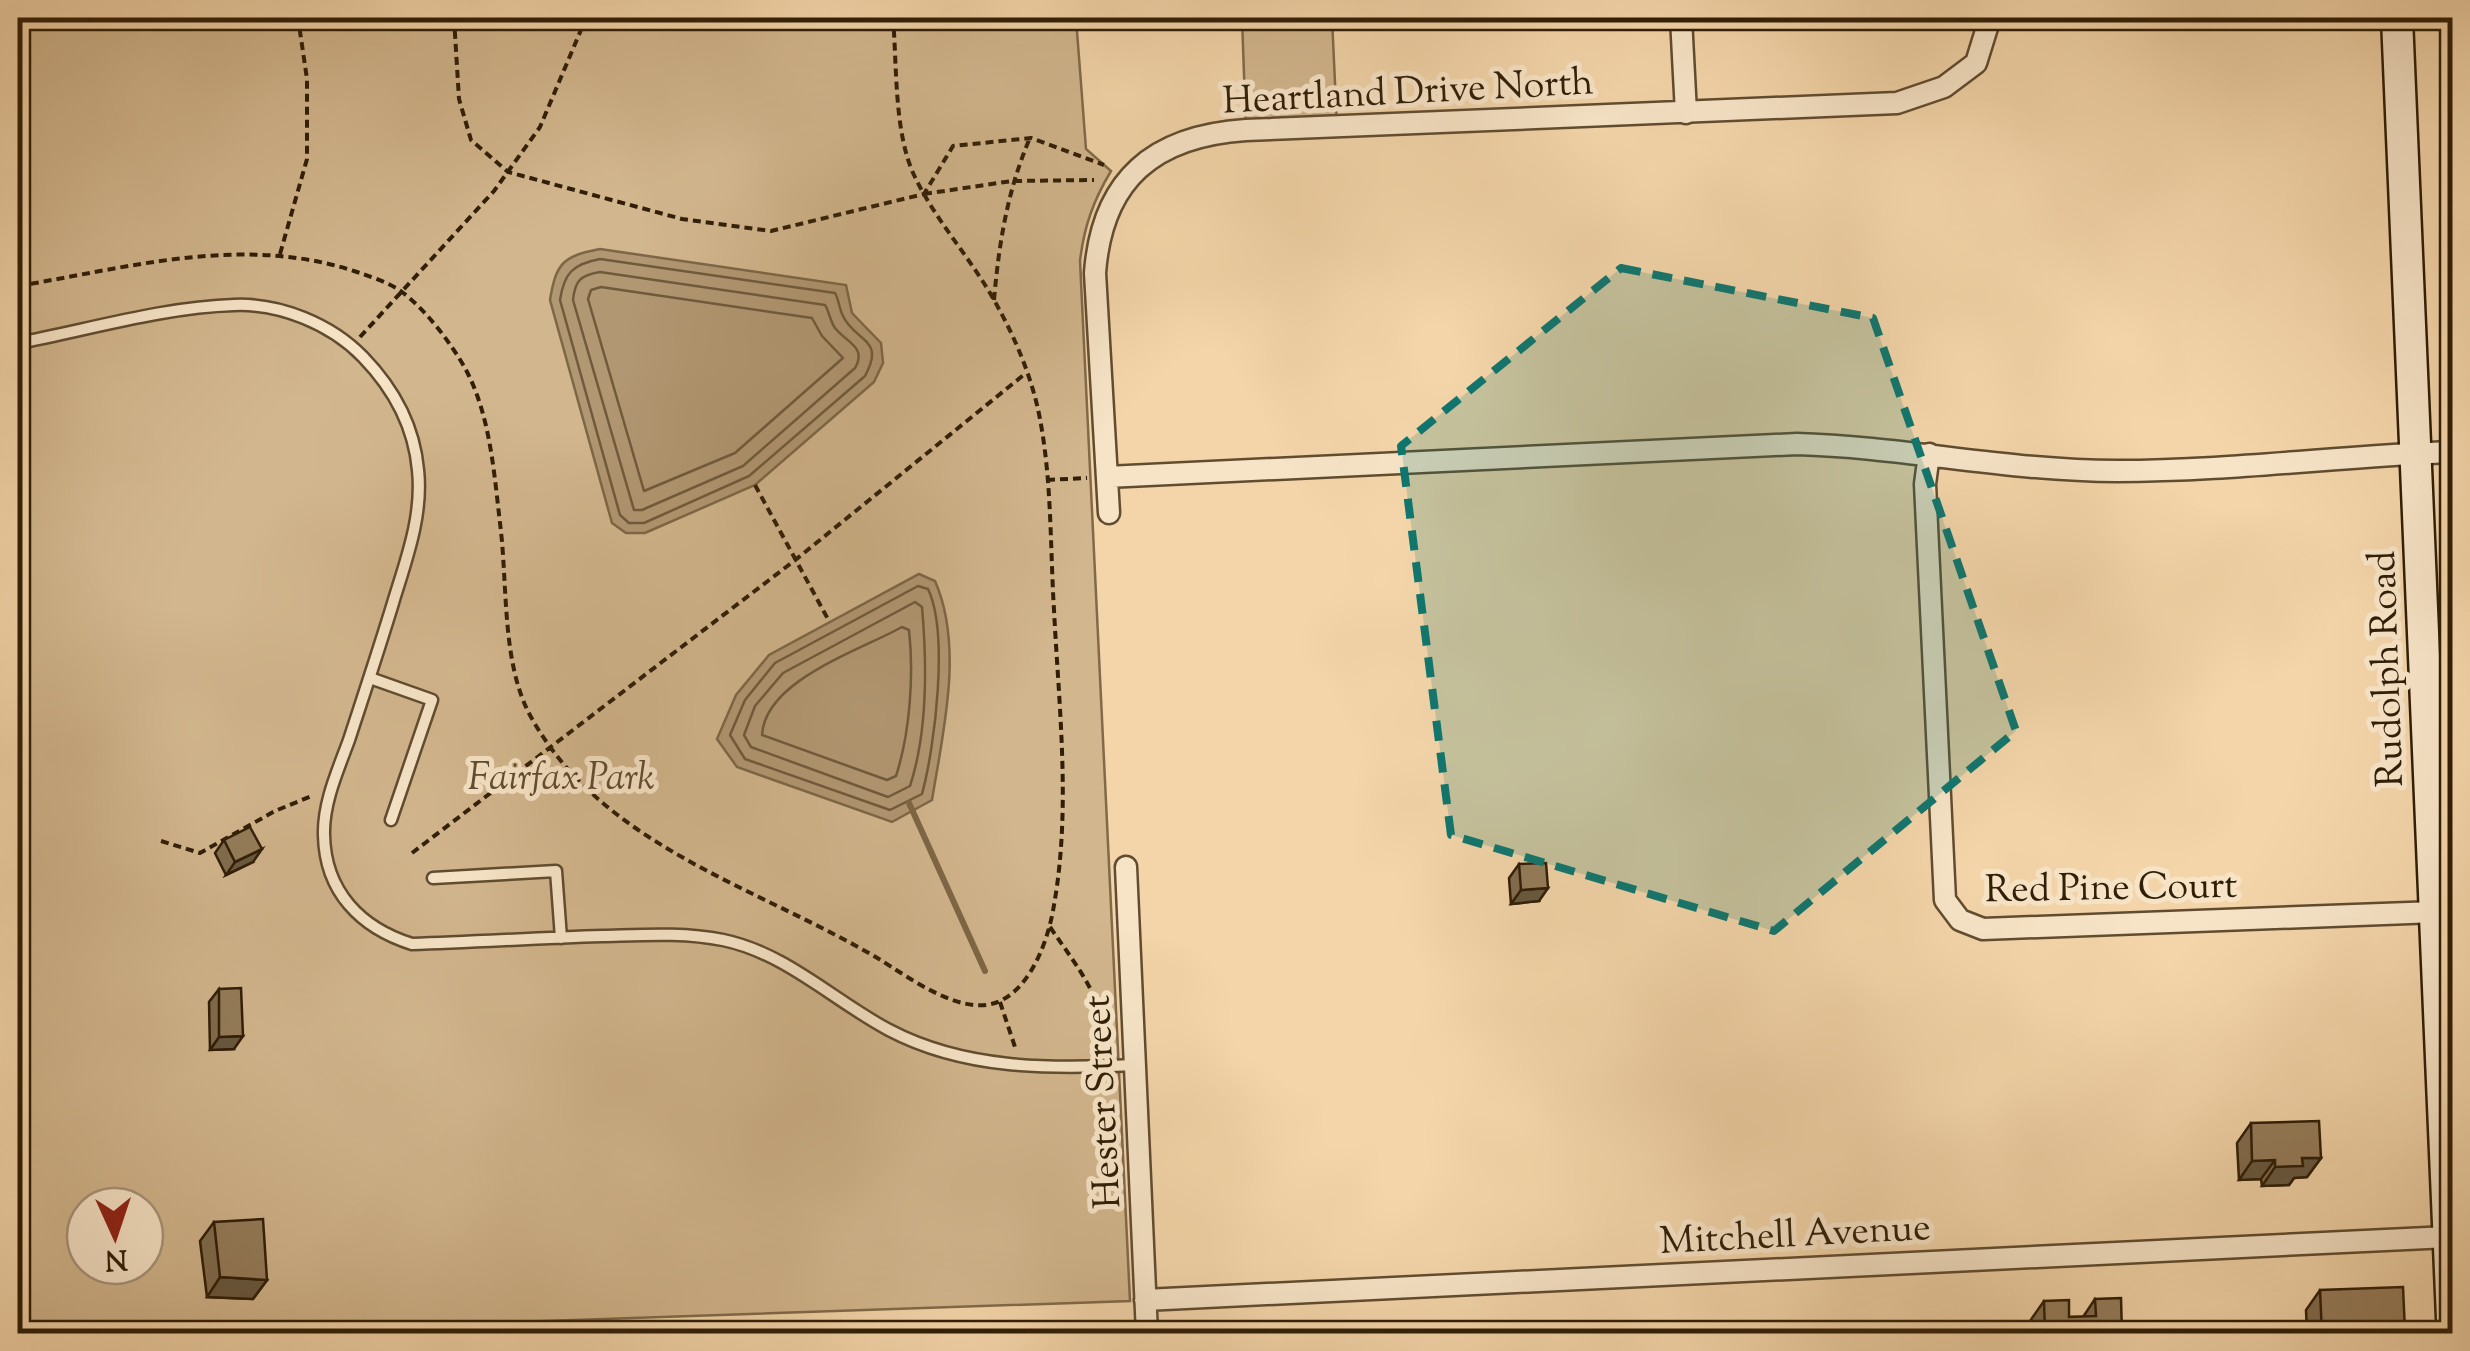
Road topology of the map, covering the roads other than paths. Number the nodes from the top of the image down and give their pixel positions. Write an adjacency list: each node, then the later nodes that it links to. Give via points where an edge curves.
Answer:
1 (1681, 18): 4 (street)
2 (1990, 18): 4 (street, Heartland Drive North, via 1976,63 1944,87 1897,103)
3 (2397, 18): 8 (street, Rudolph Road)
4 (1686, 113): 9 (street, Heartland Drive North, via 1218,132 1161,150 1122,185 1098,242)
5 (18, 343): 11 (lane, via 236,304 277,308 353,346 401,406 419,473 412,539)
6 (2452, 452): 8 (street)
7 (1929, 454): 8 (street, via 2119,471); 9 (street, via 1797,444); 15 (street, Red Pine Court, via 1924,484 1945,900 1960,920 1983,929)
8 (2415, 455): 15 (street, Rudolph Road)
9 (1107, 477): 10 (street, Heartland Drive North)
10 (1108, 513)
11 (370, 678): 12 (lane, via 432,700); 16 (lane, via 332,787 324,834 327,860 346,902 365,923 412,944)
12 (391, 820)
13 (1126, 867): 17 (street, Hester Street)
14 (433, 878): 16 (lane, via 556,871)
15 (2436, 912): 18 (street, Rudolph Road)
16 (561, 938): 17 (lane, via 680,934 726,941 768,956 919,1045 1022,1066)
17 (1134, 1065): 19 (street, Hester Street)
18 (2448, 1237): 19 (street, Mitchell Avenue); 20 (street, Rudolph Road)
19 (1146, 1300): 21 (street, Hester Street)
20 (2452, 1318)
21 (1148, 1334)

